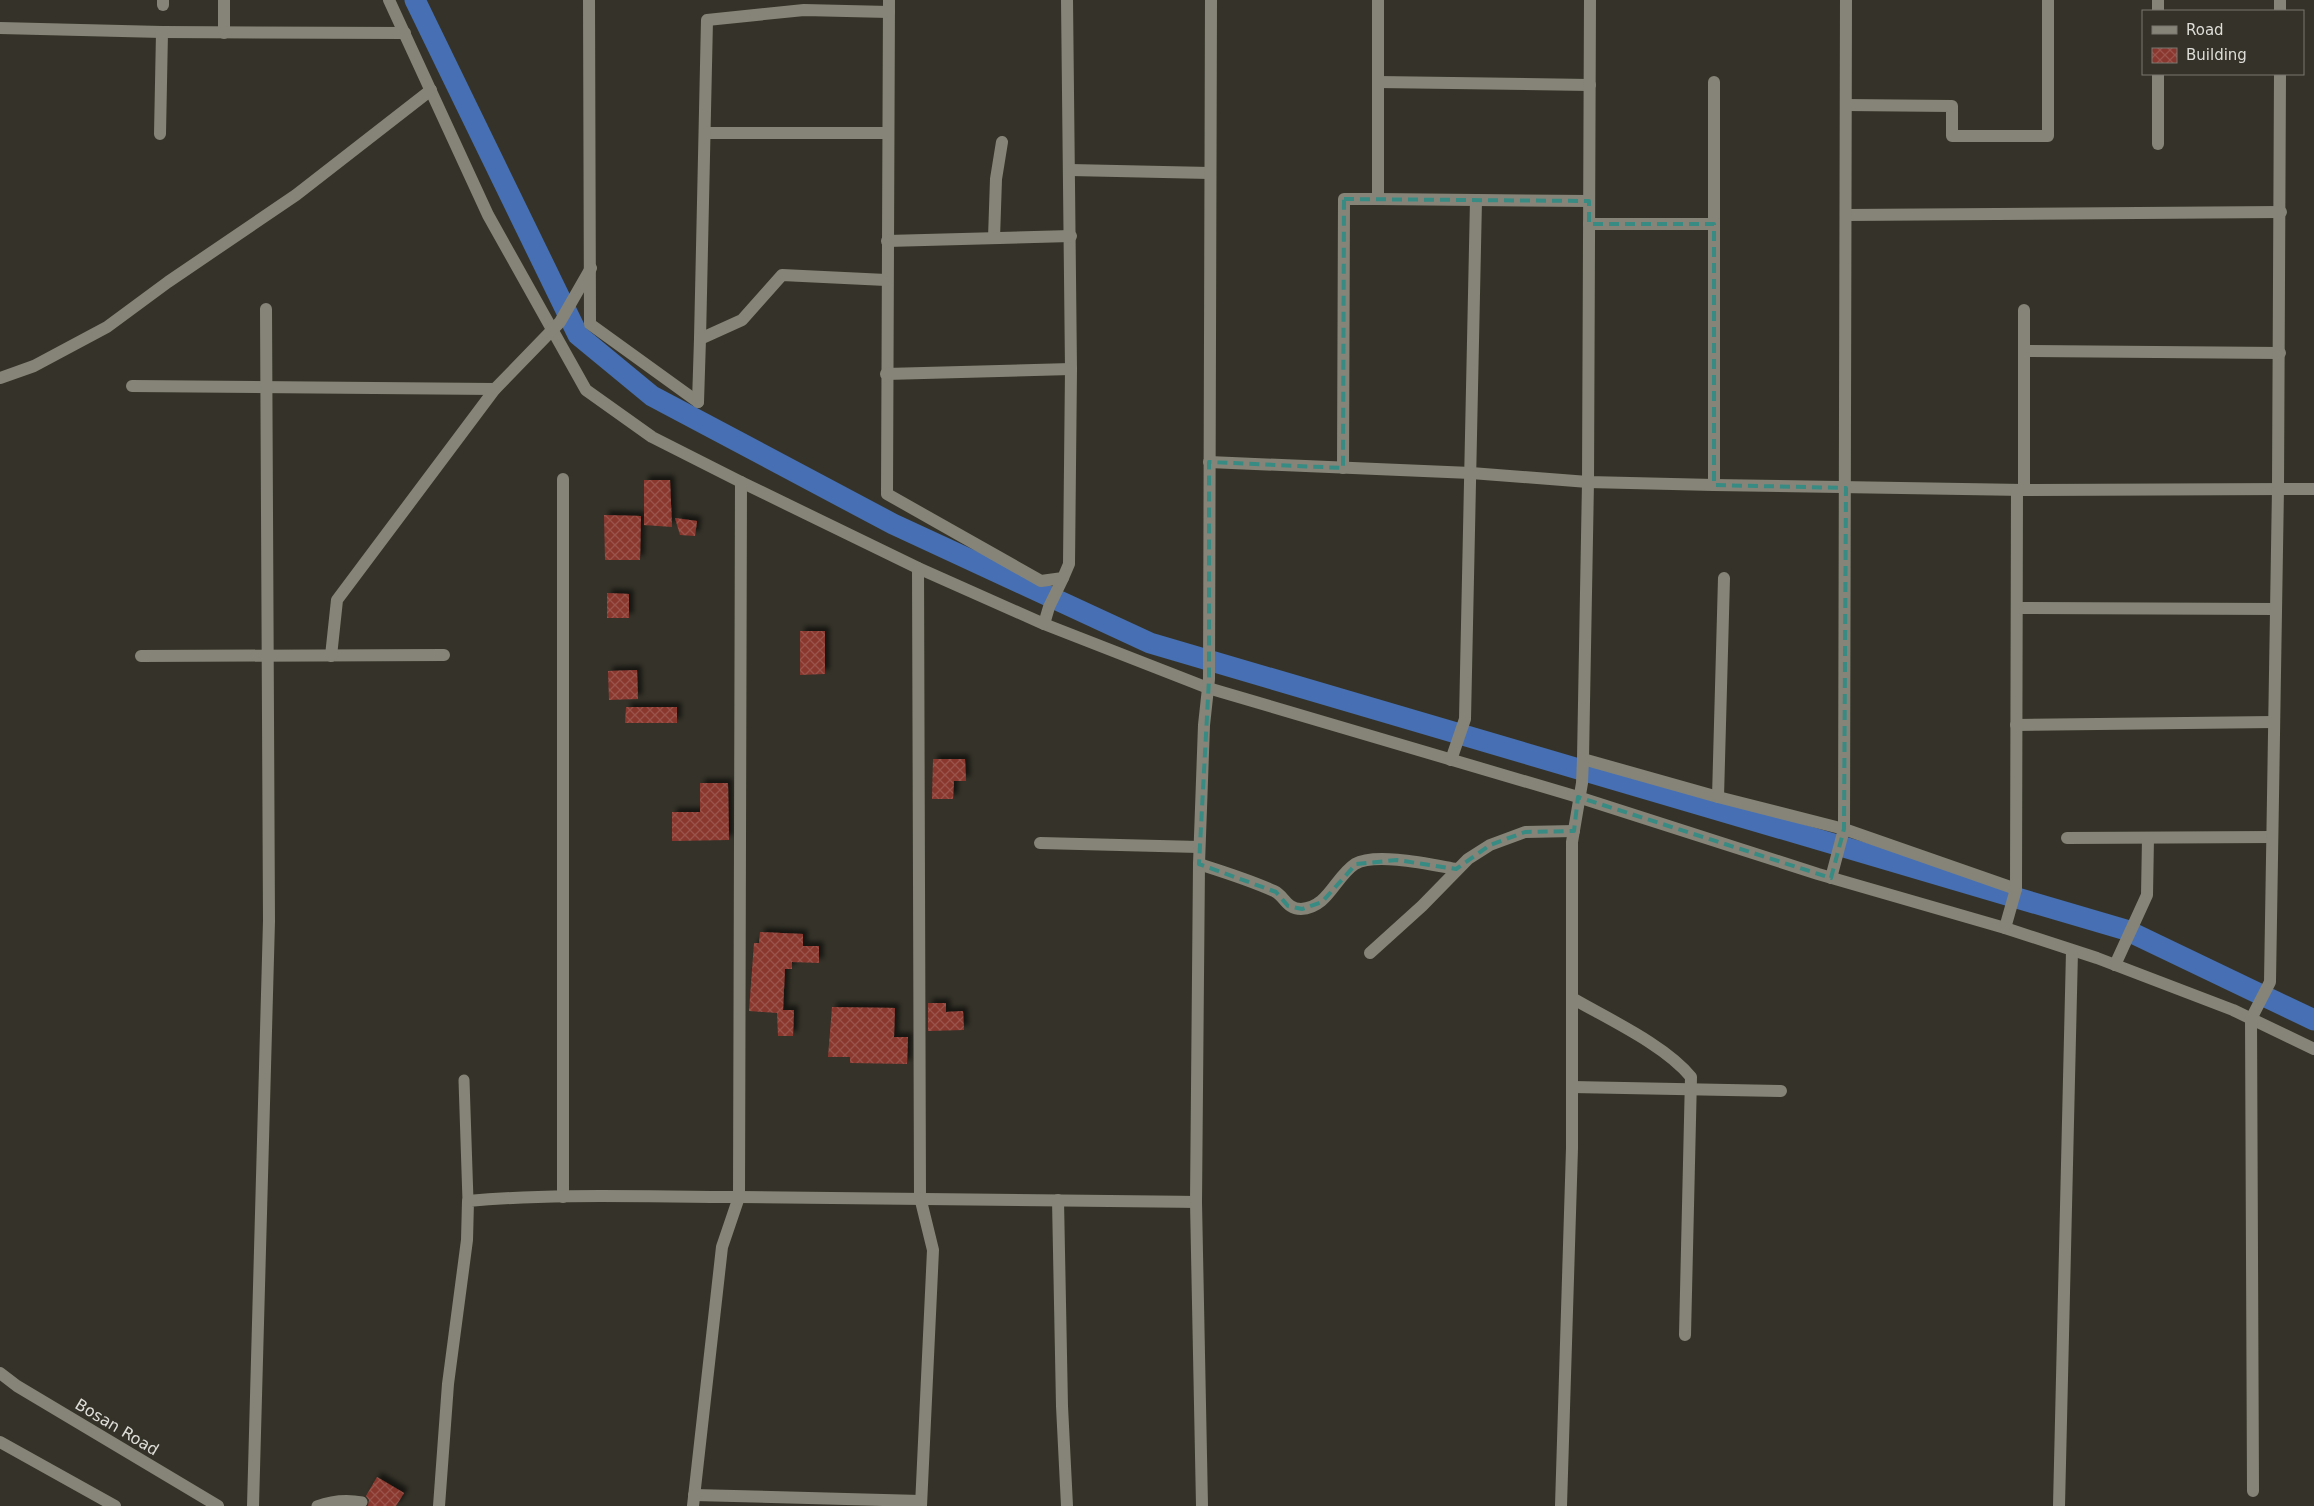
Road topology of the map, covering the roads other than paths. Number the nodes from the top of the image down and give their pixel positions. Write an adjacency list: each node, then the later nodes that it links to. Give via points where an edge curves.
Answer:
1 (224, 0): 13 (street)
2 (389, 0): 14 (street)
3 (589, 0): 39 (street)
4 (1067, 0): 27 (street)
5 (1211, 0): 28 (street)
6 (1378, 0): 17 (street)
7 (1590, 0): 19 (street)
8 (1846, 0): 21 (street)
9 (2048, 0): 21 (street, via 2048,136 1952,136 1952,106)
10 (889, 6): 22 (street); 24 (street, via 804,10 707,20)
11 (0, 28): 12 (street)
12 (162, 32): 13 (street); 23 (street)
13 (224, 33): 14 (street)
14 (405, 33): 20 (street)
15 (2158, 75): 26 (street)
16 (2280, 75): 32 (street)
17 (1378, 82): 19 (street); 29 (street)
18 (1714, 82): 35 (street)
19 (1590, 85): 31 (street)
20 (431, 90): 43 (street, via 488,215); 49 (street, via 296,195 107,327 34,366)
21 (1846, 105): 33 (street)
22 (888, 133): 24 (street); 38 (street)
23 (160, 134)
24 (705, 134): 44 (street)
25 (1002, 142): 37 (street, via 996,179)
26 (2158, 144)
27 (1070, 170): 28 (street); 36 (street)
28 (1210, 173): 53 (street)
29 (1378, 199): 30 (street); 54 (street, via 1344,199)
30 (1476, 200): 31 (street); 55 (street)
31 (1589, 200): 34 (street)
32 (2281, 212): 33 (street); 46 (street)
33 (1846, 215): 60 (street)
34 (1589, 224): 35 (street); 58 (street)
35 (1714, 224): 59 (street)
36 (1071, 236): 37 (street); 47 (street)
37 (994, 238): 38 (street)
38 (887, 241): 40 (street)
39 (591, 268): 43 (street); 44 (street, via 590,324 698,402)
40 (886, 280): 44 (street, via 782,275 742,320); 48 (street)
41 (266, 309): 51 (street)
42 (2024, 310): 45 (street)
43 (556, 325): 52 (street); 57 (street, via 586,390 652,437)
44 (700, 339)
45 (2024, 351): 46 (street); 63 (street)
46 (2280, 353): 61 (street)
47 (1071, 369): 48 (street); 65 (street, via 1069,564)
48 (886, 374): 65 (street, via 886,494 1041,581)
49 (0, 378)
50 (132, 386): 51 (street)
51 (266, 386): 52 (street); 72 (street)
52 (494, 389): 73 (street, via 337,600)
53 (1209, 462): 54 (street); 74 (street)
54 (1343, 468): 55 (street)
55 (1471, 473): 58 (street); 78 (street, via 1465,719)
56 (563, 479): 103 (street)
57 (741, 482): 64 (street); 104 (street)
58 (1588, 482): 59 (street); 77 (street)
59 (1714, 485): 60 (street)
60 (1846, 488): 63 (street); 81 (street)
61 (2278, 488): 62 (street); 63 (street); 68 (street)
62 (2314, 489)
63 (2020, 490): 67 (street)
64 (918, 568): 69 (street); 105 (street)
65 (1063, 578): 69 (street)
66 (1724, 578): 80 (street)
67 (2017, 608): 68 (street); 76 (street)
68 (2276, 609): 75 (street)
69 (1044, 624): 74 (street)
70 (444, 655): 73 (street)
71 (141, 656): 72 (street)
72 (268, 656): 73 (street); 119 (street, via 270,921)
73 (331, 656)
74 (1209, 683): 78 (street); 87 (street)
75 (2274, 722): 76 (street); 83 (street)
76 (2016, 725): 91 (street)
77 (1583, 759): 79 (street); 80 (street)
78 (1452, 760): 79 (street)
79 (1578, 797): 82 (street); 90 (street)
80 (1718, 798): 81 (street)
81 (1844, 829): 90 (street); 91 (street)
82 (1574, 831): 89 (street, via 1525,832 1490,845); 96 (street)
83 (2272, 837): 85 (street); 97 (street, via 2270,982)
84 (2067, 838): 85 (street)
85 (2148, 838): 95 (street, via 2146,895)
86 (1040, 843): 87 (street)
87 (1199, 847): 88 (street)
88 (1199, 864): 89 (street, via 1276,892 1288,906 1302,909 1322,902 1356,864 1397,860); 108 (street)
89 (1456, 869): 94 (street, via 1422,906)
90 (1832, 878): 92 (street)
91 (2016, 889): 92 (street)
92 (2005, 928): 93 (street)
93 (2072, 951): 95 (street); 125 (street)
94 (1370, 953)
95 (2115, 965): 97 (street)
96 (1572, 998): 100 (street); 101 (street, via 1641,1037 1683,1066 1691,1077)
97 (2251, 1019): 98 (street); 112 (street)
98 (2314, 1049)
99 (464, 1080): 107 (lane)
100 (1572, 1087): 101 (street); 124 (street)
101 (1691, 1089): 102 (street); 109 (street)
102 (1781, 1091)
103 (563, 1197): 104 (street); 107 (street)
104 (739, 1197): 105 (street); 113 (street, via 722,1247)
105 (920, 1198): 106 (street); 116 (street, via 933,1250)
106 (1058, 1200): 108 (street); 122 (street)
107 (468, 1201): 121 (street, via 467,1240 448,1384)
108 (1196, 1202): 123 (street)
109 (1685, 1335)
110 (0, 1374): 118 (street, Bosan Road)
111 (0, 1442): 115 (street)
112 (2253, 1492)
113 (693, 1501): 116 (street)
114 (362, 1502): 120 (lane, via 346,1499)
115 (103, 1503): 117 (street)
116 (921, 1503)
117 (115, 1506)
118 (218, 1506)
119 (253, 1506)
120 (317, 1506)
121 (439, 1506)
122 (1067, 1506)
123 (1202, 1506)
124 (1560, 1506)
125 (2059, 1506)

